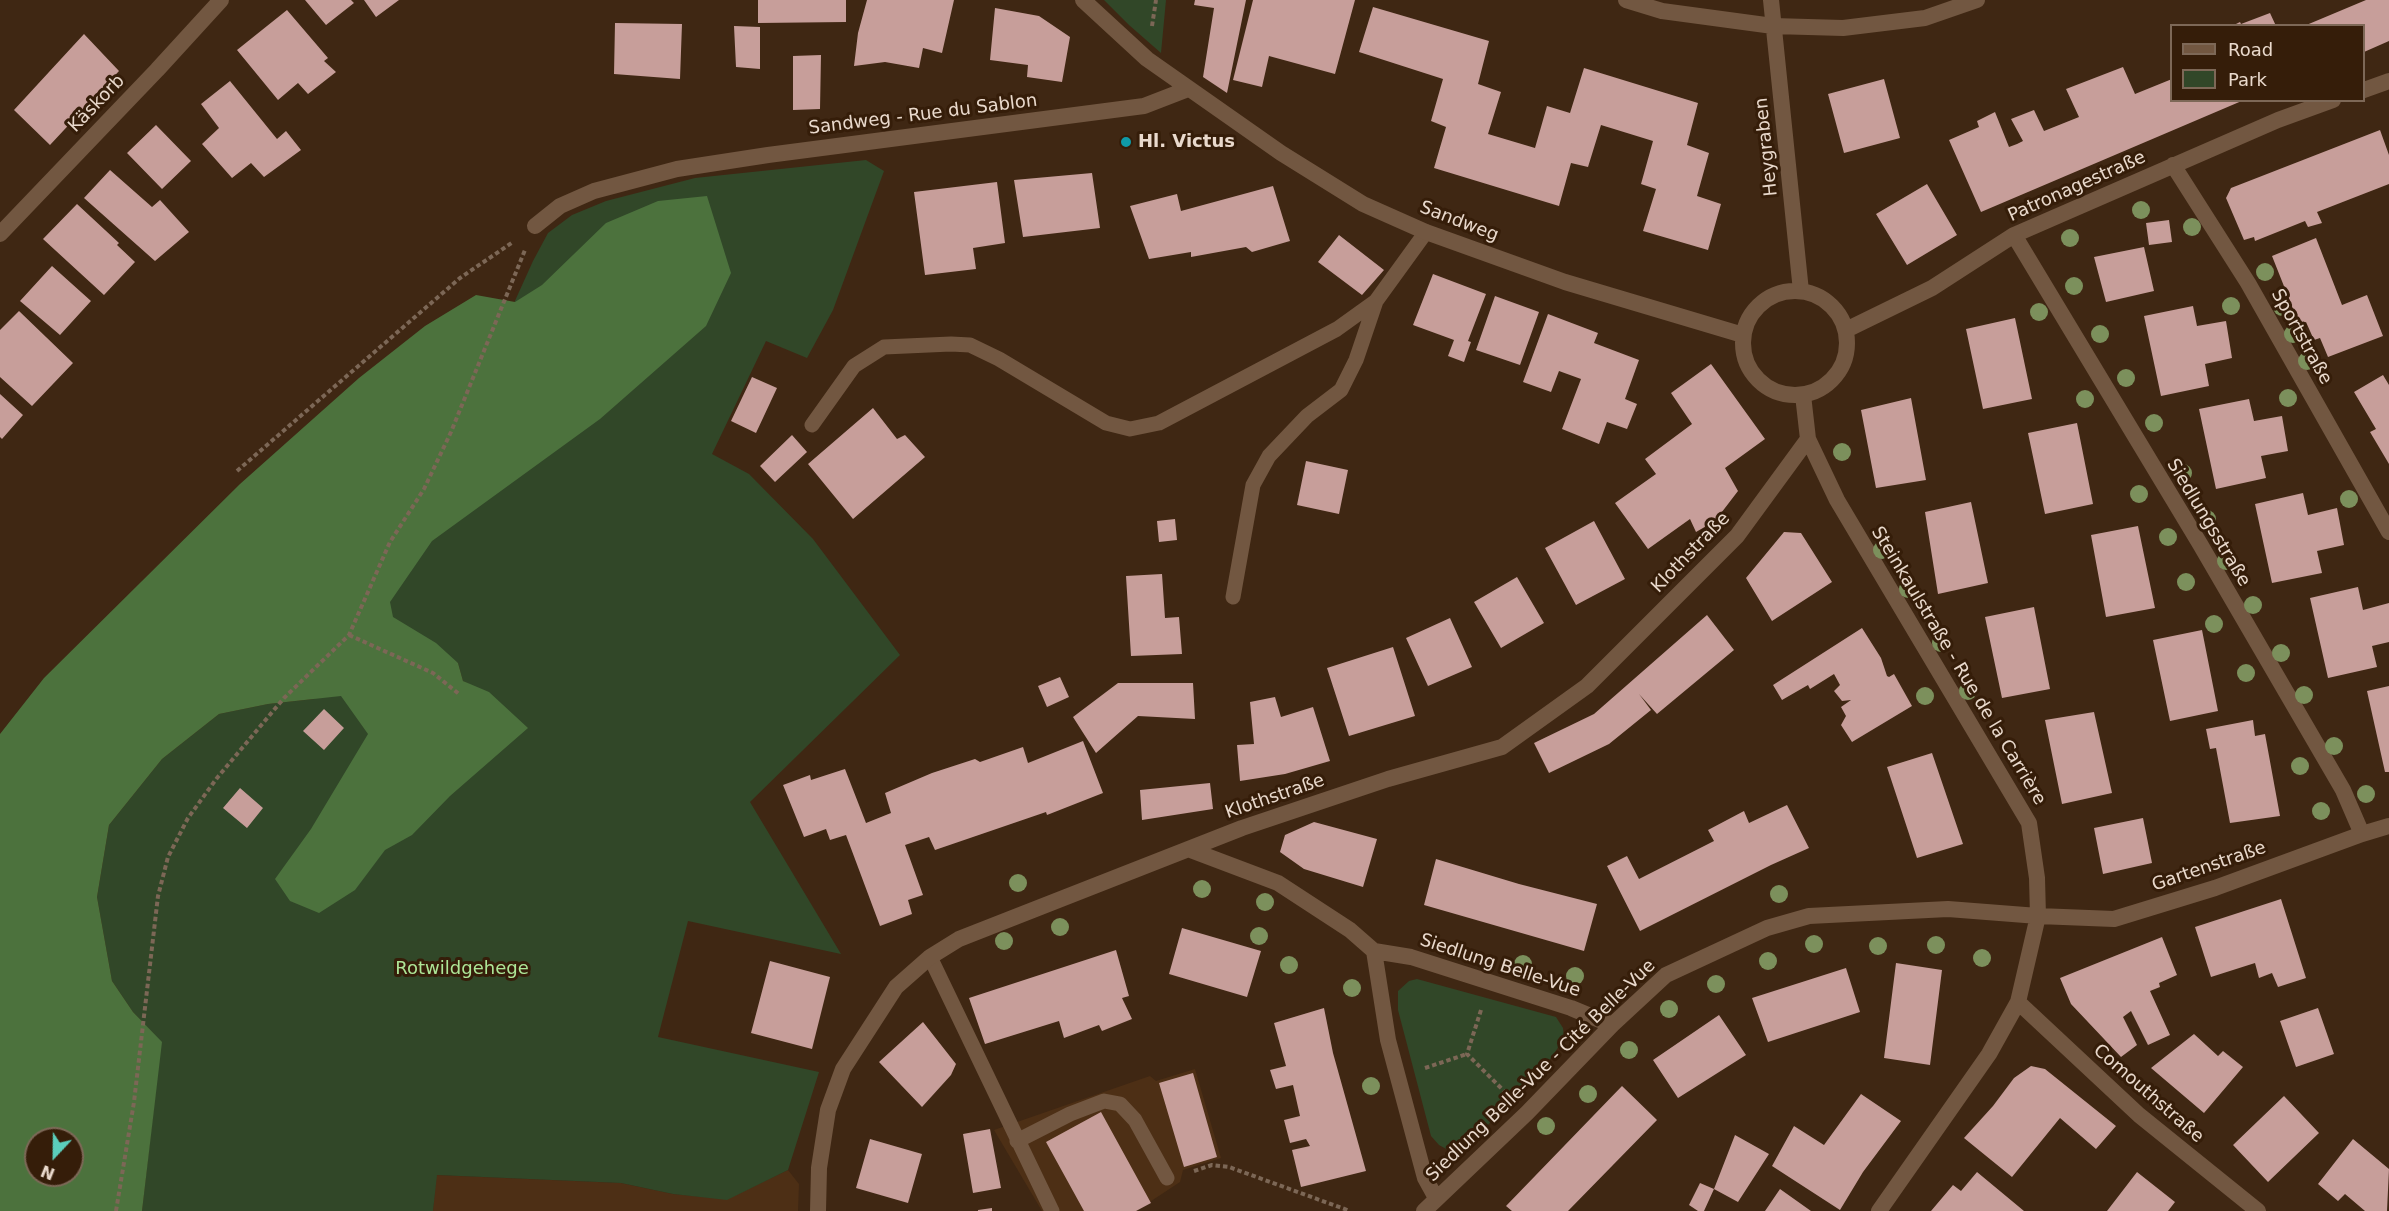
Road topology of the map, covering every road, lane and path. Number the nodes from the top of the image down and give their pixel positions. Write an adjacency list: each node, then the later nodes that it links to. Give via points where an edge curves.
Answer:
1 (221, 0): 14 (street, Käskorb)
2 (1083, 0): 8 (street, via 1147,59)
3 (1626, 0): 6 (street, via 1662,11)
4 (1771, 0): 6 (street, Heygraben)
5 (1977, 0): 6 (street, via 1913,20 1843,28)
6 (1773, 26): 16 (street, Heygraben)
7 (2389, 81): 9 (street)
8 (1188, 89): 12 (street, Sandweg - Rue du Sablon, via 1144,106 678,169 594,191 560,206); 13 (street, Sandweg, via 1363,204)
9 (2365, 90)
10 (2328, 102): 11 (street, Patronagestraße)
11 (2173, 165): 15 (street, Patronagestraße); 24 (street, Sportstraße, via 2248,283)
12 (536, 226): 23 (path, via 460,278); 26 (path, via 451,432 424,489 390,542)
13 (1426, 232): 17 (lane); 19 (street, Sandweg, via 1565,282)
14 (0, 234)
15 (2014, 235): 18 (street, Patronagestraße, via 1932,288); 29 (street, Siedlungsstraße, via 2200,544 2331,770)
16 (1801, 291): 18 (street, via 1830,303); 19 (street, via 1770,297 1758,306)
17 (1376, 301): 21 (lane, via 1337,329 1159,423 1130,429 1107,423 970,345 951,344 884,346 854,366); 25 (lane, via 1341,390 1307,416 1269,456 1253,485)
18 (1846, 330): 20 (street, via 1844,364 1820,390)
19 (1743, 335): 20 (street, via 1748,367 1758,380 1779,392)
20 (1803, 395): 22 (street, Steinkaulstraße - Rue de la Carrière)
21 (812, 425)
22 (1808, 440): 30 (street, Klothstraße, via 1737,536 1587,686 1503,747 1388,779); 31 (street, Steinkaulstraße - Rue de la Carrière, via 1837,500 2029,823)
23 (237, 471)
24 (2389, 532)
25 (1233, 597)
26 (349, 635): 27 (path, via 433,673); 43 (path, via 284,698 217,778 188,818 168,857 158,896 134,1102)
27 (459, 694)
28 (2389, 826): 29 (street, Gartenstraße)
29 (2362, 834): 31 (street, Gartenstraße, via 2215,888 2114,919)
30 (1188, 849): 32 (street, via 1278,883 1350,930); 33 (street, Klothstraße, via 958,939)
31 (2038, 916): 35 (street, Steinkaulstraße - Rue de la Carrière); 36 (street, Siedlung Belle-Vue - Cité Belle-Vue, via 1948,909 1809,916 1767,928 1666,975)
32 (1374, 951): 34 (street, Siedlung Belle-Vue, via 1411,957); 38 (street, via 1388,1040)
33 (930, 957): 40 (lane); 44 (street, Klothstraße, via 896,987 843,1069 828,1110 819,1168)
34 (1490, 983): 36 (street, Siedlung Belle-Vue); 37 (path)
35 (2018, 1002): 48 (street, Steinkaulstraße - Rue de la Carrière, via 1989,1054); 49 (street, Comouthstraße, via 2139,1115)
36 (1612, 1025): 39 (street, Siedlung Belle-Vue - Cité Belle-Vue)
37 (1467, 1054): 38 (path); 39 (path)
38 (1398, 1076): 42 (street, via 1425,1178)
39 (1527, 1113): 42 (street, Siedlung Belle-Vue - Cité Belle-Vue)
40 (1017, 1142): 41 (lane, via 1104,1101 1120,1104 1135,1120); 45 (lane)
41 (1167, 1178): 46 (path, via 1212,1165 1228,1167)
42 (1436, 1198): 47 (street, Siedlung Belle-Vue - Cité Belle-Vue)
43 (116, 1211)
44 (818, 1211)
45 (1052, 1211)
46 (1350, 1211)
47 (1425, 1211)
48 (1880, 1211)
49 (2258, 1211)

